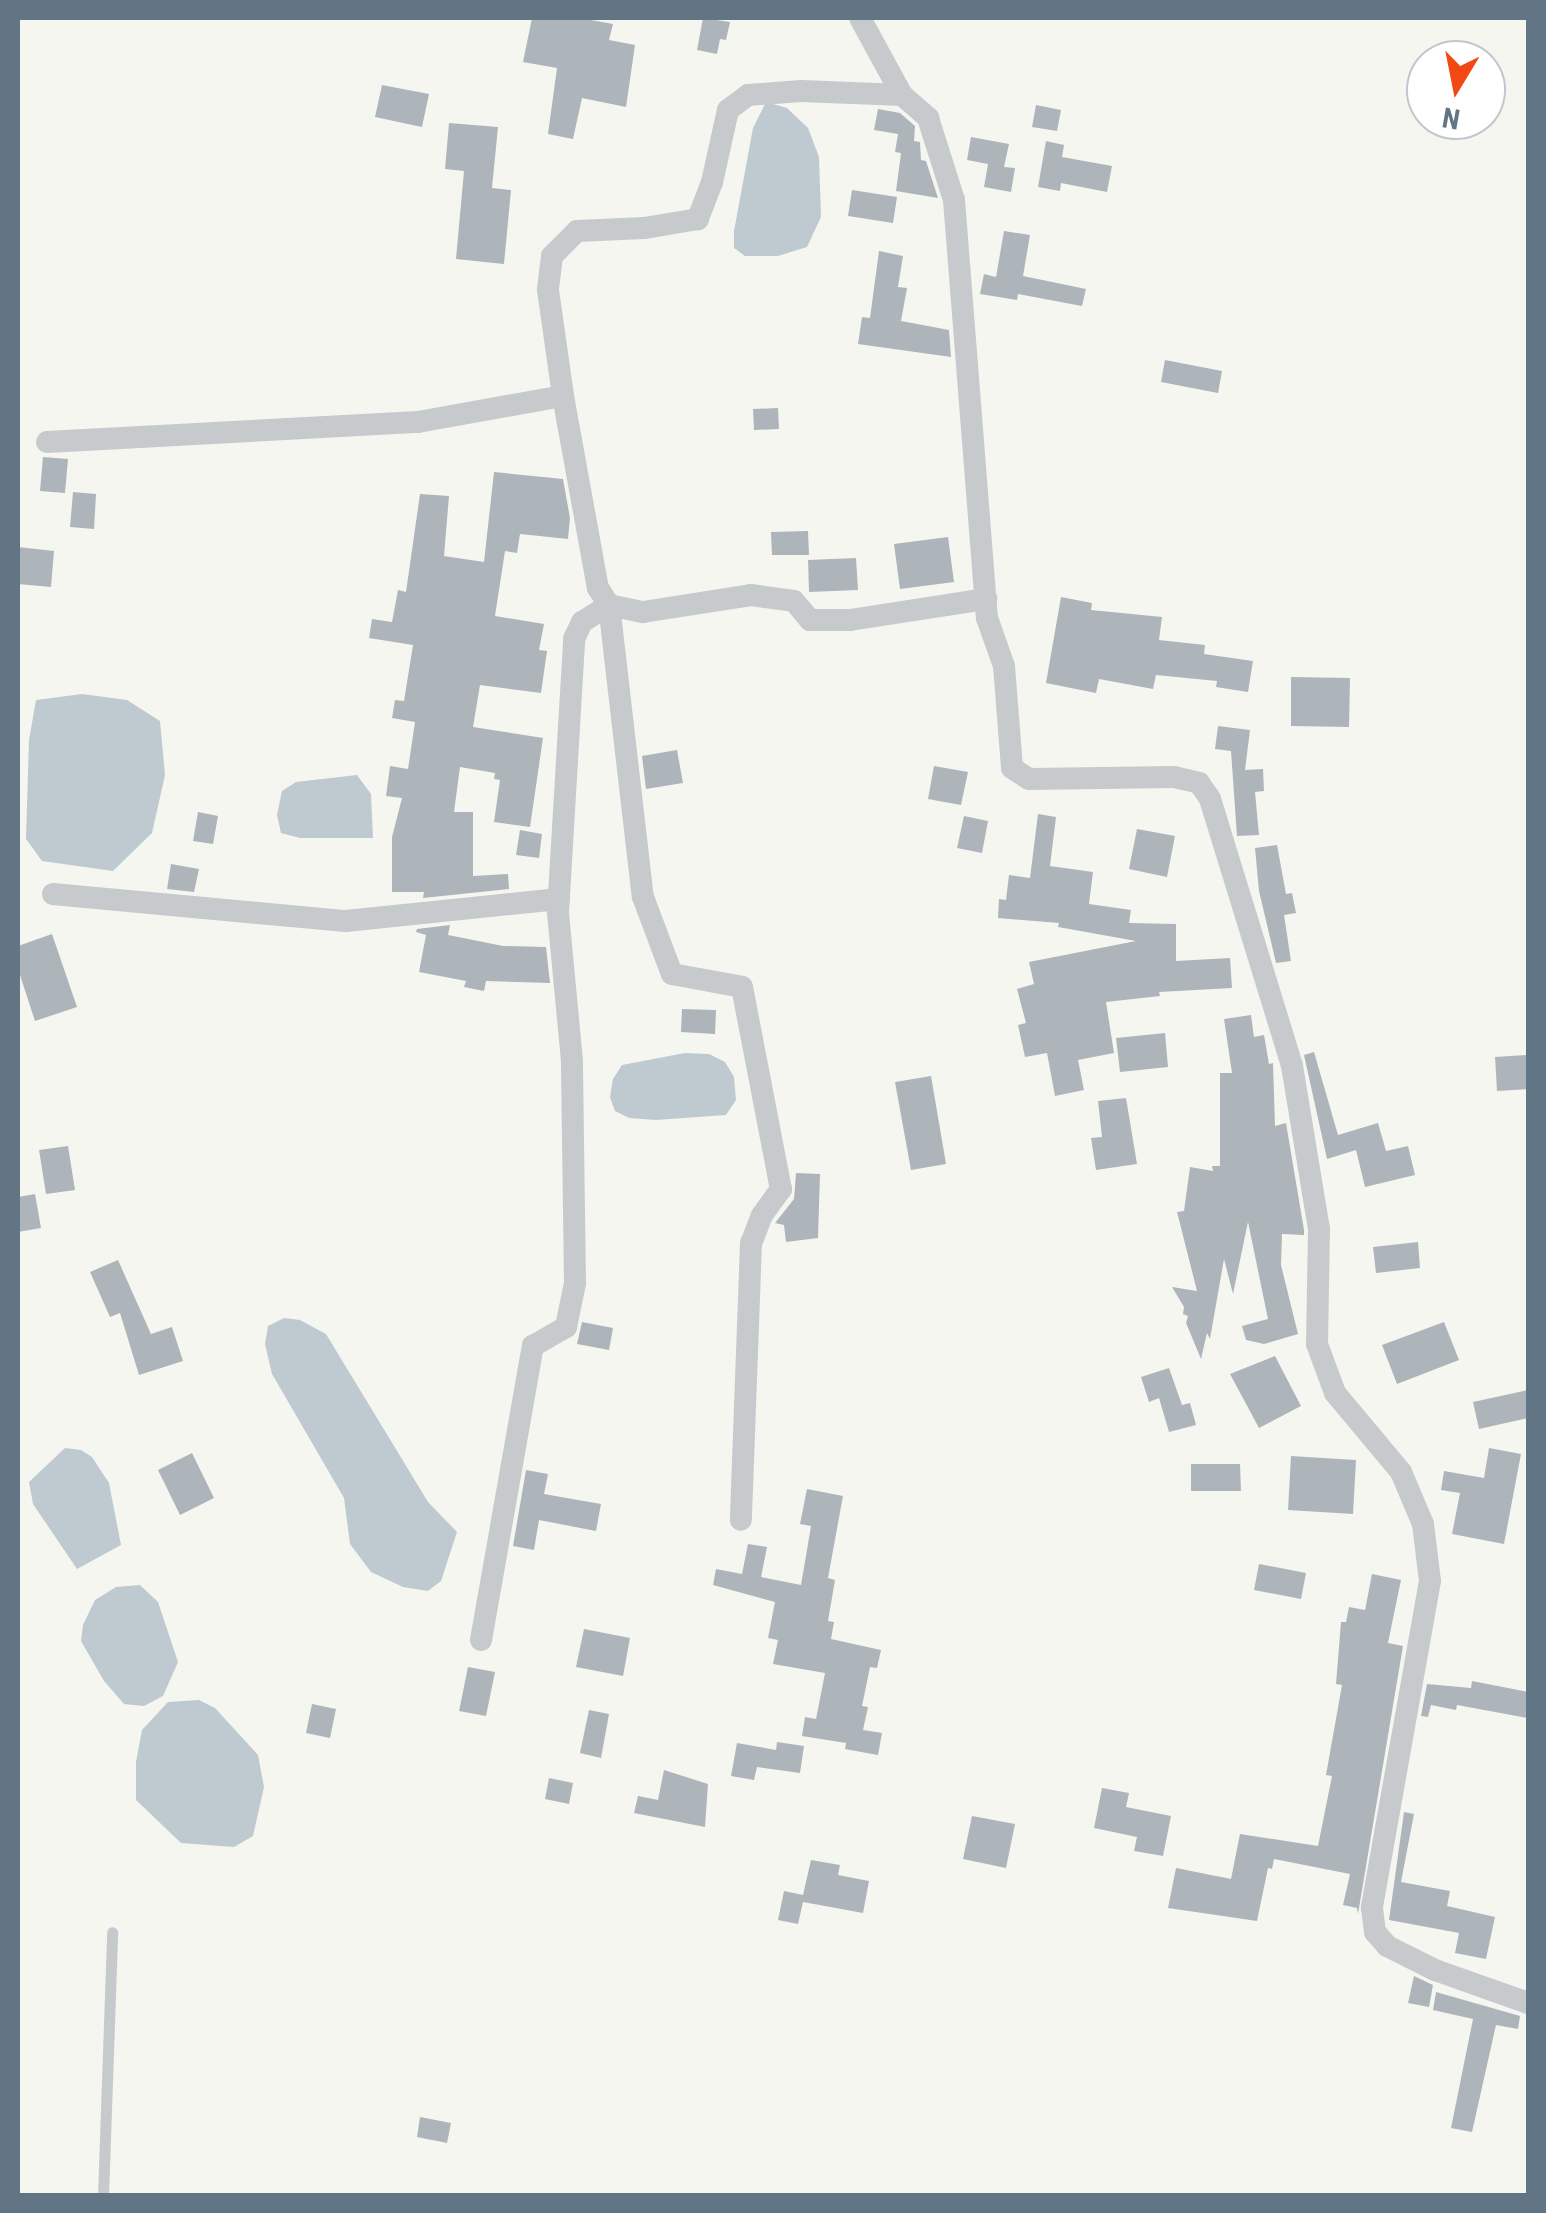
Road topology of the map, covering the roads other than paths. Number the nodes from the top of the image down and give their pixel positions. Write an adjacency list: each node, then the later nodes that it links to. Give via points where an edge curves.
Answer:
1 (860, 18): 2 (street)
2 (902, 95): 3 (street, via 748,95 728,110 698,219 577,231 552,256 548,290); 5 (street, via 928,118 954,200)
3 (563, 396): 4 (street, via 418,422); 6 (street, via 598,588)
4 (47, 442)
5 (986, 599): 6 (street, via 850,620 810,620 794,601 752,595 643,612); 12 (street, via 1004,666 1012,768 1029,780 1174,777 1199,783 1210,799 1292,1066 1319,1229 1317,1344 1335,1393 1401,1472 1422,1524 1430,1581 1372,1908 1375,1932 1387,1946 1435,1970)
6 (610, 605): 8 (street, via 582,622 574,639); 9 (street, via 643,897 672,974 742,987 781,1189 751,1243)
7 (53, 894): 8 (street, via 346,921)
8 (559, 900): 10 (street, via 572,1061 574,1283 566,1327 532,1346)
9 (741, 1520)
10 (481, 1640)
11 (112, 1932): 13 (lane)
12 (1528, 2003)
13 (103, 2196)

